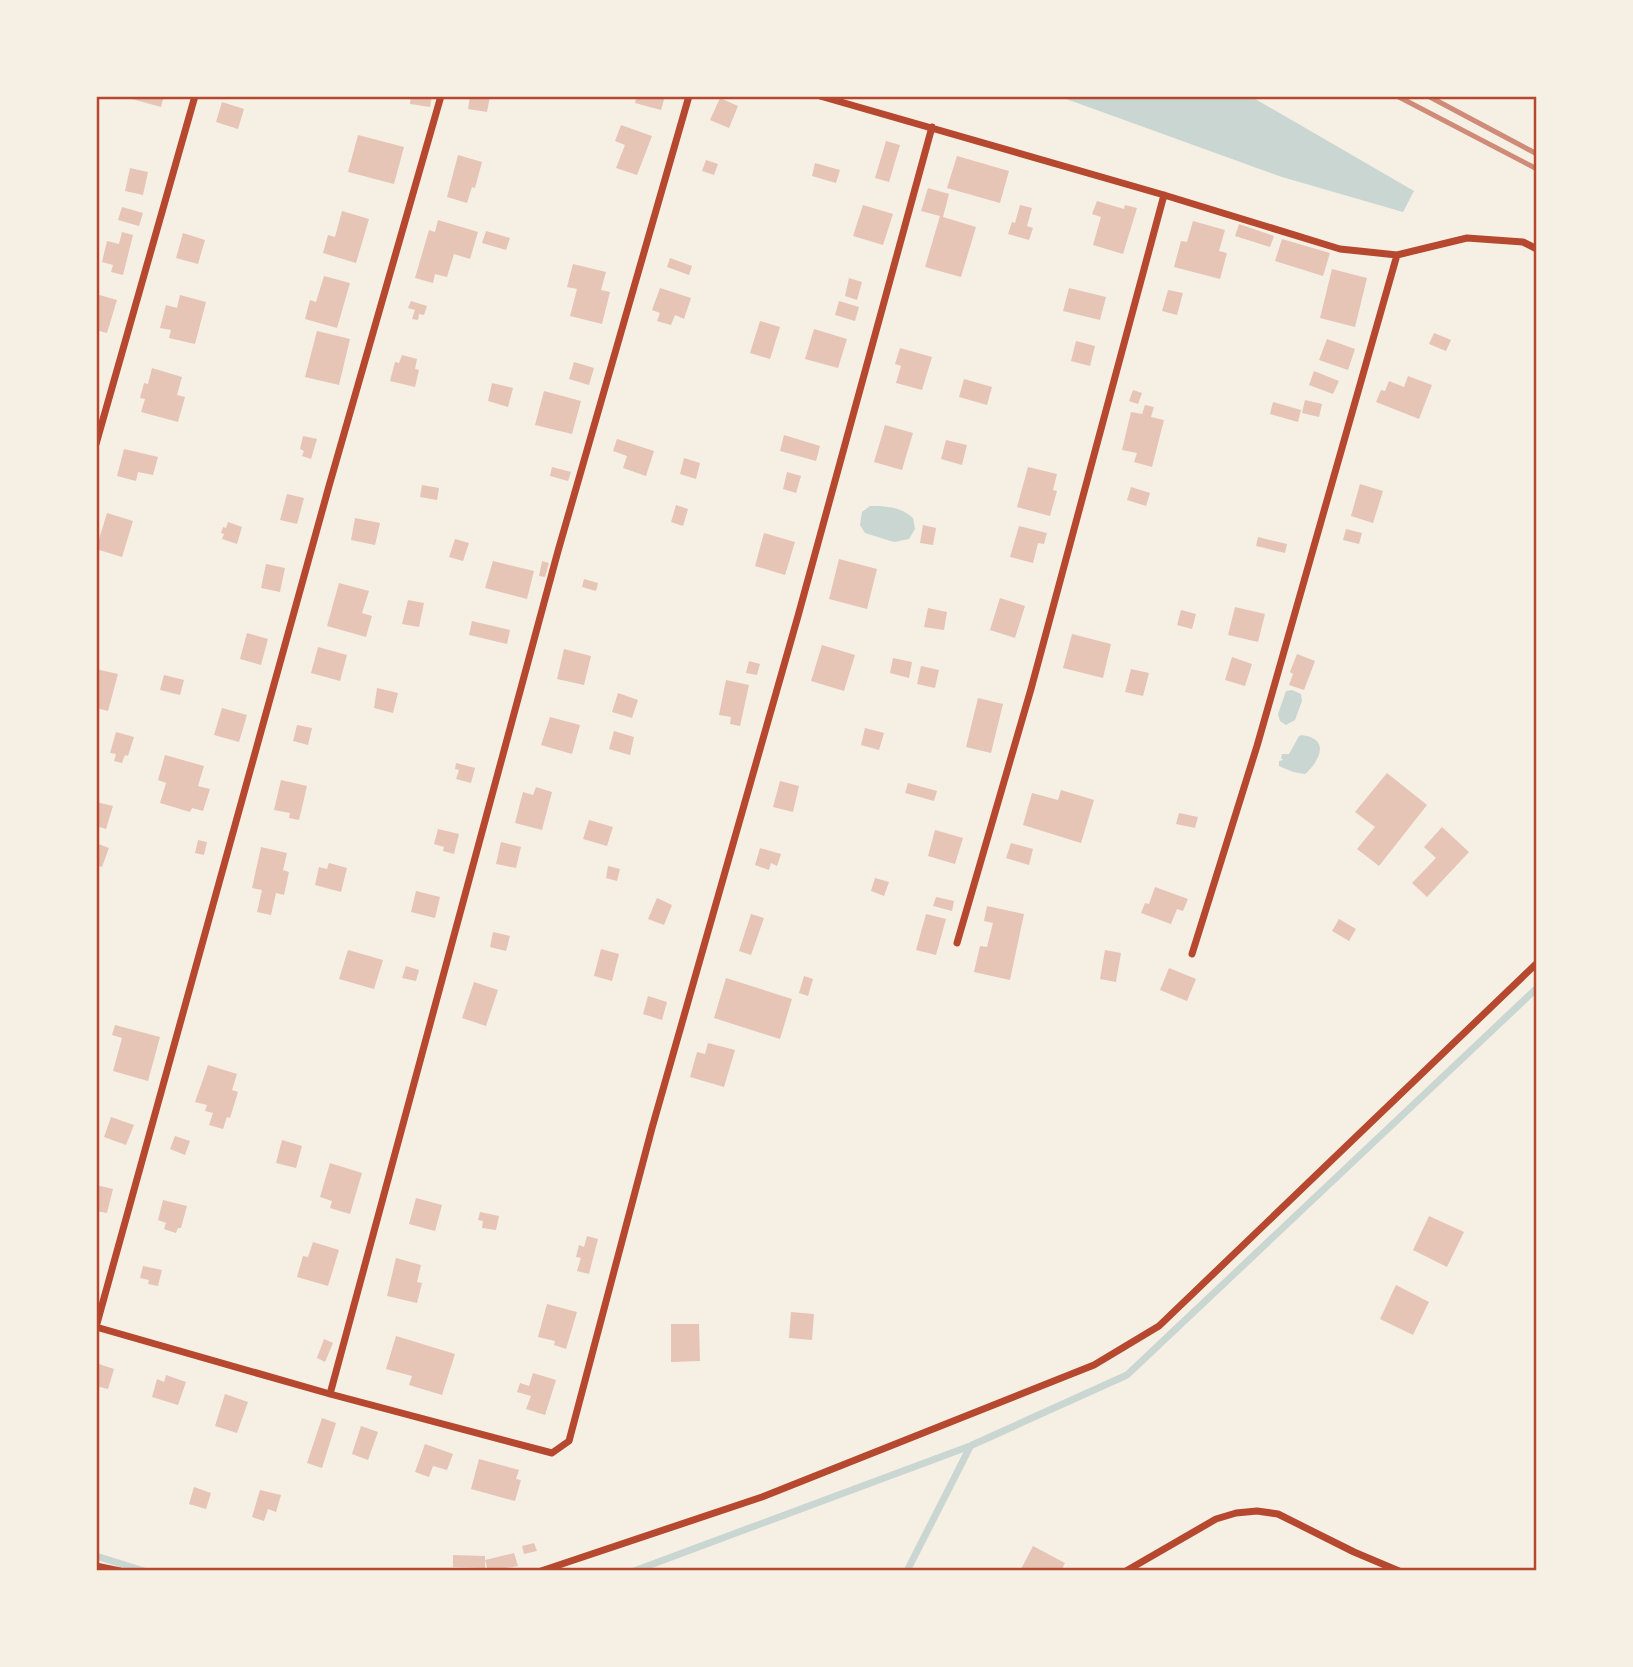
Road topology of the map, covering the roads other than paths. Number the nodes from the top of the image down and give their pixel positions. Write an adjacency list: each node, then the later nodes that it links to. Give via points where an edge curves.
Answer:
1 (195, 96): 9 (street)
2 (441, 96): 13 (street)
3 (689, 96): 14 (street, via 558,551)
4 (820, 96): 5 (street)
5 (932, 127): 6 (street); 14 (street, via 569,1441 552,1453)
6 (1164, 195): 8 (street, via 1340,249); 10 (street, via 1031,689)
7 (1537, 249): 8 (street, via 1523,242 1467,238)
8 (1397, 255): 11 (street, via 1257,746)
9 (96, 444)
10 (957, 943)
11 (1192, 954)
12 (1537, 963): 17 (street, via 1158,1326 1094,1365 762,1497)
13 (96, 1327): 14 (street)
14 (330, 1394)
15 (96, 1566): 16 (street)
16 (120, 1571)
17 (541, 1571)
18 (1126, 1571): 19 (street, via 1216,1519 1257,1511 1278,1514)
19 (1399, 1571)

